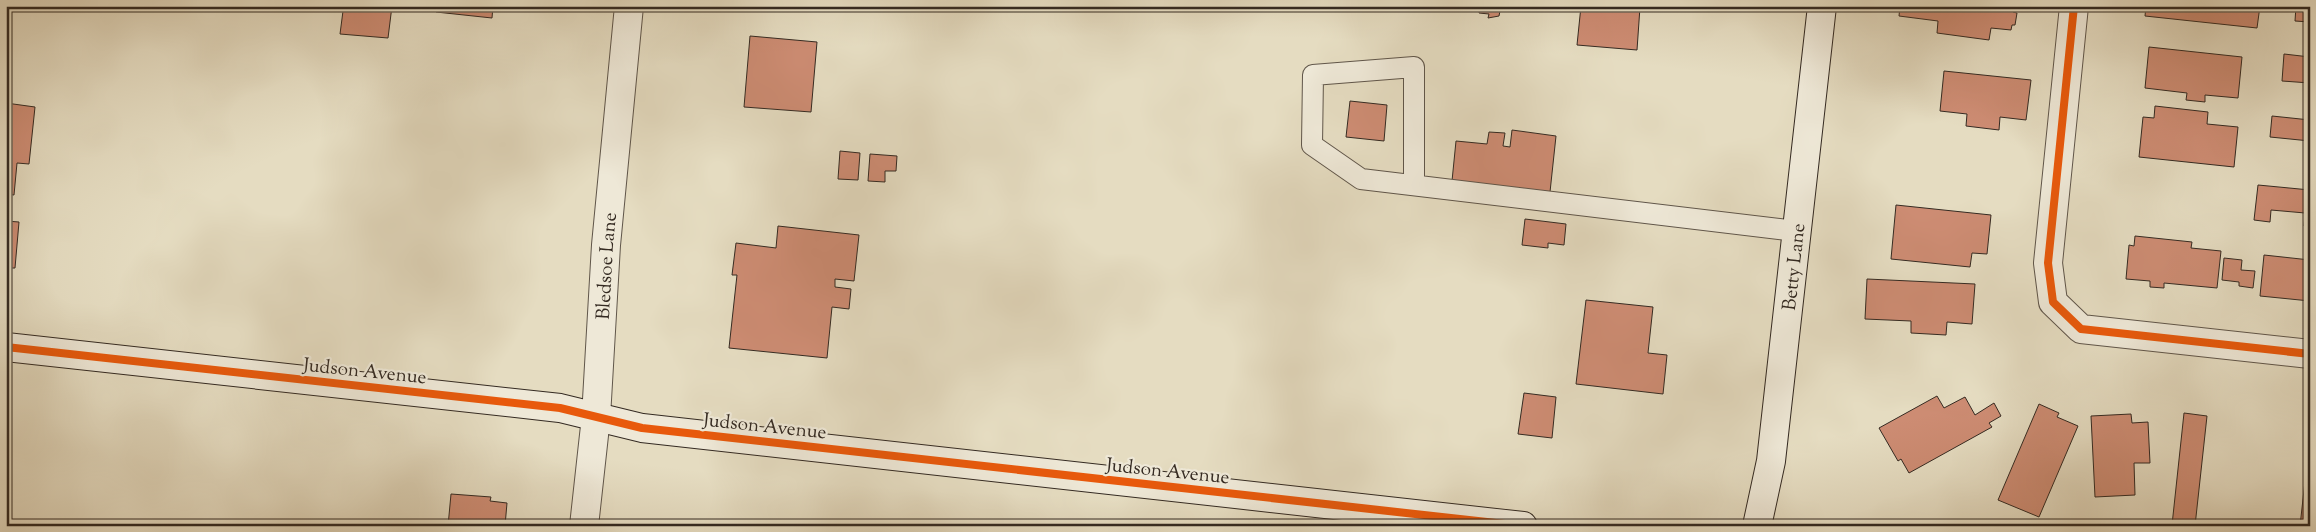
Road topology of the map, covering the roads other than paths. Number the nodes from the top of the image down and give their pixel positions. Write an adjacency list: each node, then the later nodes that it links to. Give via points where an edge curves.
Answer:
1 (629, 6): 8 (street, Bledsoe Lane, via 606,245)
2 (1822, 6): 5 (street, Betty Lane)
3 (2074, 6): 7 (street, via 2048,263 2053,302 2081,329)
4 (1414, 185): 4 (lane, via 1360,179 1312,145 1313,74 1414,67); 5 (lane)
5 (1796, 231): 11 (street, Betty Lane, via 1771,461)
6 (6, 347): 8 (street, Judson Avenue, via 560,408)
7 (2310, 354)
8 (596, 417): 9 (street, Bledsoe Lane); 10 (street, Judson Avenue, via 642,428)
9 (584, 526)
10 (1523, 526)
11 (1757, 526)

